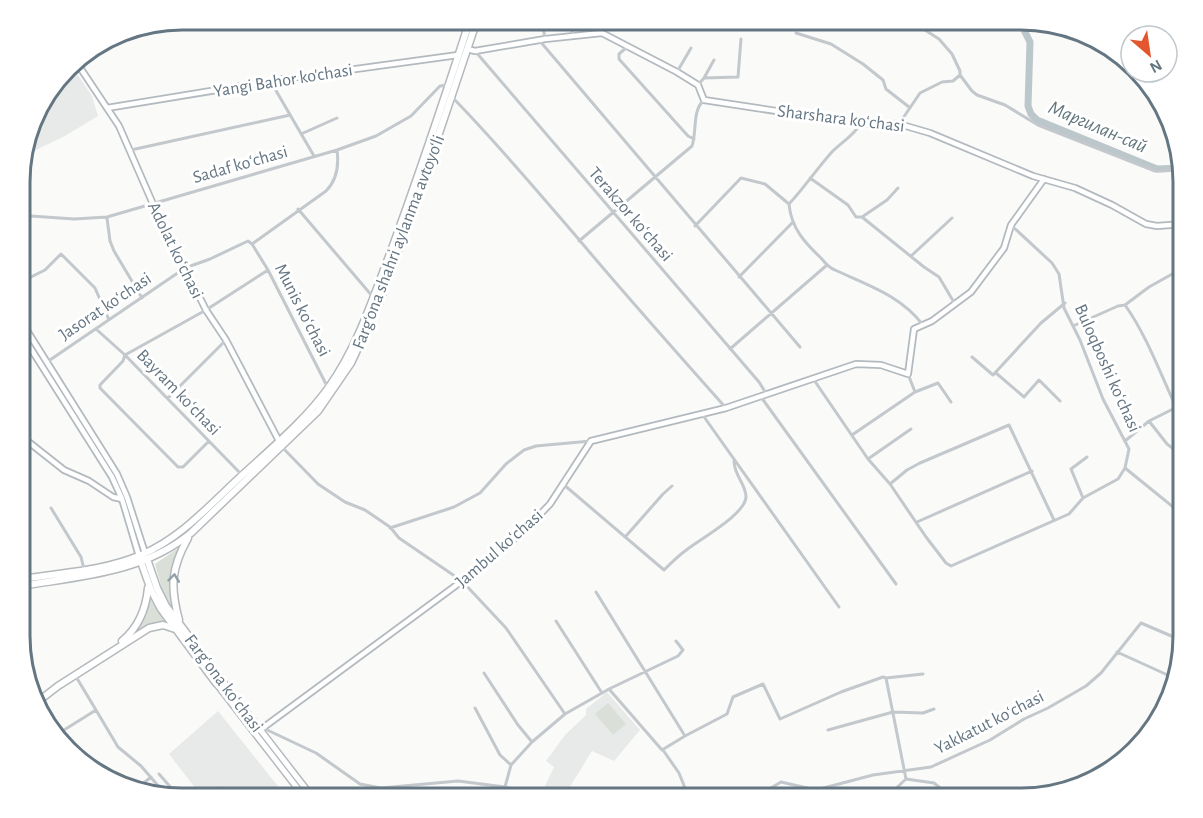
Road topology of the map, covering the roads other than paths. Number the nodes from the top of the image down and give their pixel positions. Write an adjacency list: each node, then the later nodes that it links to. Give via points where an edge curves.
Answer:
1 (467, 30): 15 (highway, Farg‘ona shahri aylanma avtoyo‘li)
2 (475, 30): 14 (highway, Farg‘ona shahri aylanma avtoyo‘li)
3 (542, 30): 11 (street)
4 (572, 30): 9 (street)
5 (601, 30): 7 (street)
6 (925, 30): 19 (street, via 939,39 958,64)
7 (602, 33): 9 (street); 12 (street)
8 (796, 33): 26 (street, via 831,44 855,59 880,76 886,89)
9 (573, 36): 11 (street)
10 (741, 39): 20 (street, via 738,77)
11 (542, 40): 14 (street); 38 (street)
12 (628, 46): 18 (street); 33 (street, via 619,59)
13 (691, 48): 18 (street)
14 (471, 50): 24 (highway, Farg‘ona shahri aylanma avtoyo‘li); 45 (street, Terakzor koʻchasi)
15 (458, 55): 21 (street, Yangi Bahor ko'chasi); 22 (highway, Farg‘ona shahri aylanma avtoyo‘li)
16 (714, 60): 20 (street)
17 (81, 69): 27 (street, Adolat koʻchasi)
18 (677, 72): 23 (street)
19 (960, 75): 26 (street, via 920,93); 37 (street, via 977,95 1005,105 1038,125 1155,171)
20 (704, 78): 23 (street)
21 (271, 82): 27 (street, Yangi Bahor ko'chasi); 28 (street)
22 (448, 85): 34 (street, Sadaf koʻchasi, via 440,86 398,125); 53 (highway, Farg‘ona shahri aylanma avtoyo‘li)
23 (698, 85): 25 (street)
24 (452, 97): 53 (highway, Farg‘ona shahri aylanma avtoyo‘li); 55 (street, via 526,176)
25 (704, 100): 30 (street, Sharshara koʻchasi); 33 (street, via 697,107)
26 (909, 107): 31 (street)
27 (108, 108): 35 (street, Adolat koʻchasi)
28 (290, 115): 32 (street); 35 (street)
29 (337, 118): 32 (street)
30 (861, 123): 31 (street, Sharshara koʻchasi); 39 (street)
31 (899, 123): 40 (street, Sharshara koʻchasi)
32 (301, 134): 36 (street)
33 (694, 140): 38 (street)
34 (336, 150): 36 (street, Sadaf koʻchasi); 44 (street, Jasorat koʻchasi, via 338,163 331,186)
35 (130, 151): 42 (street, Adolat koʻchasi)
36 (314, 156): 42 (street, Sadaf koʻchasi)
37 (1173, 170)
38 (655, 178): 45 (street); 54 (street)
39 (810, 178): 43 (street); 48 (street, via 848,205 856,218)
40 (1044, 179): 51 (street); 52 (street, Sharshara koʻchasi, via 1075,188 1146,224)
41 (898, 188): 48 (street)
42 (153, 204): 47 (street, Sadaf koʻchasi); 59 (street, Adolat koʻchasi)
43 (789, 204): 50 (street); 54 (street, via 765,184 741,178)
44 (298, 209): 56 (street, Jasorat koʻchasi); 64 (street)
45 (612, 213): 55 (street); 79 (street, Terakzor koʻchasi)
46 (30, 216): 47 (street, Sadaf koʻchasi)
47 (107, 217): 65 (street, via 114,251)
48 (862, 217): 57 (street)
49 (952, 218): 57 (street)
50 (793, 222): 58 (street, via 801,240); 62 (street)
51 (1011, 225): 66 (street, Buloqboshi koʻchasi, via 1052,263 1059,274); 67 (street, via 1004,248 971,292)
52 (1173, 225)
53 (403, 226): 64 (highway, Farg‘ona shahri aylanma avtoyo‘li); 104 (highway, Farg‘ona shahri aylanma avtoyo‘li, via 379,303 357,353 325,402)
54 (695, 226): 62 (street)
55 (579, 241): 94 (street)
56 (252, 244): 59 (street, Jasorat koʻchasi, via 248,241); 60 (street, Munis koʻchasi)
57 (911, 256): 67 (street, via 939,277)
58 (827, 265): 70 (street); 72 (street, via 879,288 910,310)
59 (185, 268): 65 (street, Jasorat koʻchasi); 69 (street, Adolat koʻchasi)
60 (268, 270): 69 (street); 86 (street, Munis koʻchasi)
61 (1173, 274): 68 (street)
62 (739, 277): 70 (street)
63 (30, 278): 71 (street, via 45,270 61,254 96,288)
64 (374, 297): 86 (highway, Farg‘ona shahri aylanma avtoyo‘li, via 357,340)
65 (142, 298): 71 (street, Jasorat koʻchasi)
66 (1065, 303): 73 (street, Buloqboshi koʻchasi); 84 (street, via 1041,323)
67 (955, 304): 72 (street)
68 (1125, 305): 73 (street); 92 (street, via 1141,327)
69 (206, 310): 76 (street, Adolat koʻchasi); 80 (street)
70 (772, 314): 78 (street); 79 (street)
71 (109, 320): 74 (street, Jasorat koʻchasi)
72 (923, 325): 83 (street, via 914,329)
73 (1073, 326): 102 (street, Buloqboshi koʻchasi, via 1102,399)
74 (96, 329): 80 (street, Bayram koʻchasi); 82 (street, Jasorat koʻchasi)
75 (30, 335): 82 (street)
76 (226, 340): 90 (street); 104 (street, Adolat koʻchasi)
77 (30, 347): 116 (street)
78 (800, 347)
79 (730, 349): 88 (street, Terakzor koʻchasi)
80 (125, 355): 90 (street, Bayram koʻchasi); 100 (street, via 100,388 178,467 183,467)
81 (972, 357): 84 (street, via 992,375)
82 (47, 362): 124 (street, via 117,474)
83 (908, 374): 85 (street, via 867,363); 87 (street)
84 (996, 374): 91 (street, via 1024,397 1039,380)
85 (813, 380): 88 (street); 99 (street)
86 (328, 389): 104 (highway, Farg‘ona shahri aylanma avtoyo‘li)
87 (915, 392): 93 (street, via 938,383); 99 (street)
88 (767, 395): 89 (street)
89 (760, 397): 94 (street); 129 (street)
90 (168, 399): 100 (street, Bayram koʻchasi)
91 (1060, 401)
92 (1173, 401)
93 (951, 402)
94 (726, 408): 96 (street)
95 (1173, 409): 97 (street)
96 (702, 414): 101 (street); 108 (street)
97 (1149, 421): 102 (street); 105 (street)
98 (911, 429): 107 (street)
99 (852, 435): 107 (street)
100 (209, 441): 111 (street, Bayram koʻchasi)
101 (591, 441): 113 (street, Jambul koʻchasi); 121 (street, via 524,450 480,493 454,507)
102 (1125, 441): 109 (street, Buloqboshi koʻchasi, via 1129,449)
103 (30, 443): 116 (street, via 64,470)
104 (280, 444): 111 (highway, Farg‘ona shahri aylanma avtoyo‘li); 121 (street, via 318,484); 122 (highway, Farg‘ona shahri aylanma avtoyo‘li)
105 (1173, 448)
106 (1087, 457): 115 (street, via 1071,469)
107 (868, 459): 112 (street)
108 (734, 461): 123 (street, via 746,495 740,509 664,570); 132 (street)
109 (1125, 468): 115 (street, via 1118,479); 117 (street)
110 (1032, 471): 112 (street, via 1007,425 920,463); 119 (street); 120 (street)
111 (242, 475): 124 (highway, Farg‘ona shahri aylanma avtoyo‘li, via 183,530)
112 (890, 483): 120 (street)
113 (562, 484): 123 (street); 127 (street, Jambul koʻchasi, via 550,504 525,530)
114 (672, 486): 123 (street)
115 (1083, 498): 119 (street, via 1069,514)
116 (122, 499): 124 (street)
117 (1173, 507)
118 (51, 508): 125 (street, via 81,557)
119 (1054, 520): 120 (street, via 951,567)
120 (917, 522)
121 (390, 528): 127 (street)
122 (191, 533): 124 (highway, Farg‘ona shahri aylanma avtoyo‘li); 134 (highway, one-way to 122, via 172,579)
123 (626, 536)
124 (143, 558): 125 (highway); 128 (highway, Fargʻona koʻchasi); 130 (highway, via 106,573); 134 (highway, Fargʻona koʻchasi)
125 (84, 569): 126 (highway)
126 (30, 578)
127 (462, 581): 153 (street, via 507,628); 154 (street, Jambul koʻchasi)
128 (149, 584): 134 (highway, Fargʻona koʻchasi, via 157,603); 137 (highway, via 142,615 129,635)
129 (896, 584)
130 (30, 585)
131 (596, 592): 139 (street)
132 (839, 608)
133 (556, 621): 147 (street)
134 (178, 628): 137 (highway, via 153,627); 145 (highway, Fargʻona koʻchasi)
135 (1173, 637): 138 (street, Yakkatut koʻchasi, via 1141,623)
136 (676, 641): 139 (street, via 681,653)
137 (110, 652): 142 (highway)
138 (1117, 652): 143 (street); 161 (street, Yakkatut koʻchasi, via 1086,686 1048,708 931,767)
139 (646, 672): 146 (street); 157 (street)
140 (484, 673): 158 (street)
141 (923, 674): 144 (street)
142 (75, 675): 148 (highway); 150 (street)
143 (1168, 675)
144 (886, 678): 152 (street); 157 (street, via 841,692 780,719 763,684 733,697 727,714)
145 (219, 681): 154 (main road, Fargʻona koʻchasi); 169 (main road, Fargʻona koʻchasi)
146 (609, 689): 147 (street); 159 (street)
147 (602, 693): 153 (street)
148 (44, 698)
149 (475, 708): 160 (street, via 500,755)
150 (96, 710): 156 (street); 163 (street, via 118,747)
151 (934, 710): 152 (street)
152 (893, 712): 155 (street); 161 (street)
153 (565, 714): 158 (street)
154 (262, 729): 167 (street, via 316,753 360,784 381,788 458,782); 170 (main road, Fargʻona koʻchasi)
155 (828, 730)
156 (63, 731)
157 (685, 736): 159 (street)
158 (532, 742): 160 (street)
159 (663, 750): 172 (street)
160 (511, 765): 167 (street)
161 (905, 772): 164 (street); 175 (street, Yakkatut koʻchasi, via 873,775)
162 (159, 774): 168 (street)
163 (151, 777): 165 (street); 166 (street)
164 (906, 779): 176 (street); 177 (street, via 934,783)
165 (144, 783)
166 (159, 786)
167 (505, 787): 171 (street)
168 (171, 788)
169 (298, 788)
170 (306, 788)
171 (509, 788)
172 (685, 788)
173 (771, 788): 174 (street, Yakkatut koʻchasi, via 781,782)
174 (807, 788)
175 (824, 788)
176 (896, 788)
177 (940, 788)

